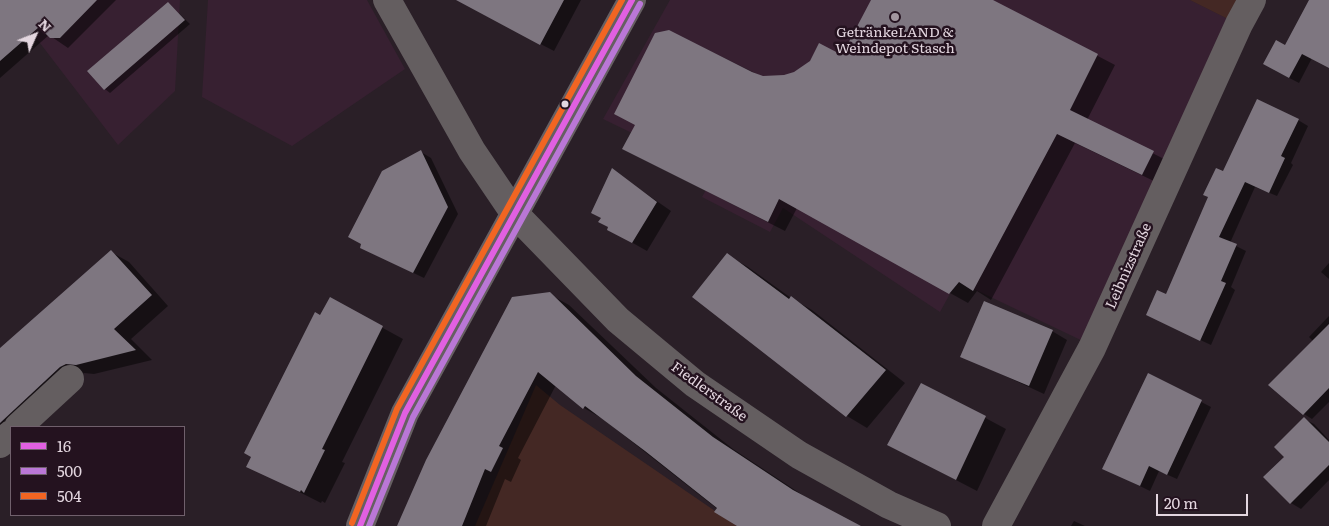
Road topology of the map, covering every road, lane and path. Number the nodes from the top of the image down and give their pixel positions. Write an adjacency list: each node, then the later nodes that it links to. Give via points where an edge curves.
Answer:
1 (387, 0): 4 (street, Fiedlerstraße, via 472,151)
2 (632, 0): 4 (main road)
3 (1252, 0): 11 (street, Leibnizstraße, via 1092,348)
4 (514, 213): 9 (main road, via 405,413); 10 (street, Fiedlerstraße, via 618,320 695,384 799,455 889,505)
5 (70, 379): 6 (street)
6 (19, 426)
7 (10, 435): 8 (street)
8 (0, 444)
9 (360, 526)
10 (937, 526)
11 (996, 526)

